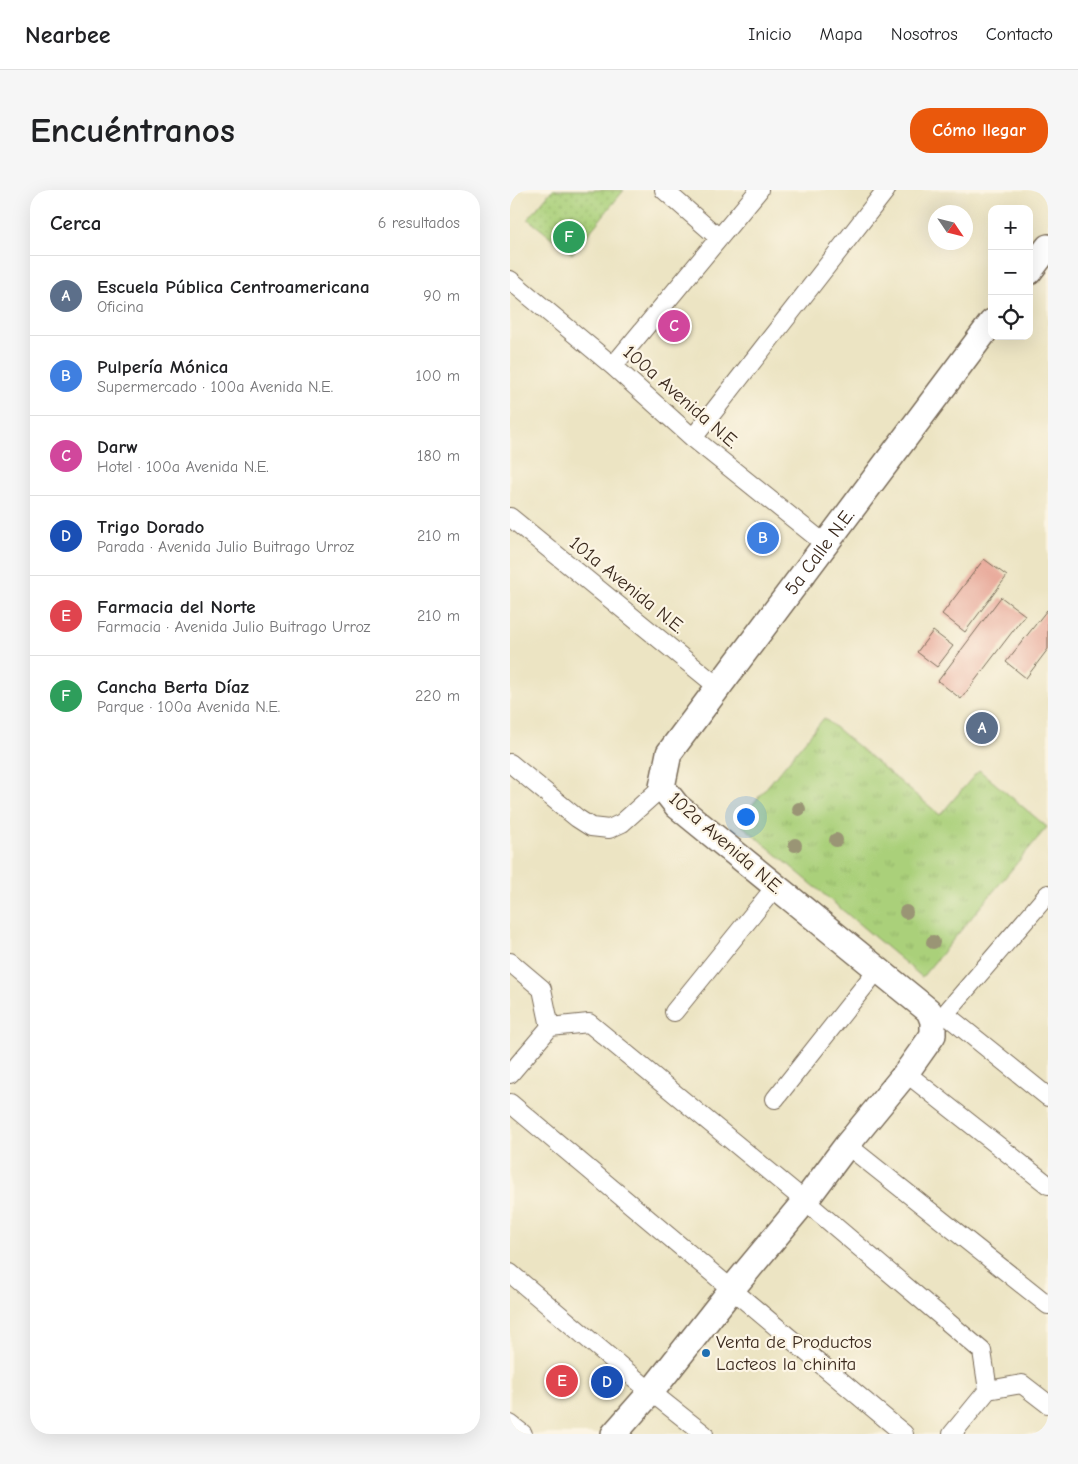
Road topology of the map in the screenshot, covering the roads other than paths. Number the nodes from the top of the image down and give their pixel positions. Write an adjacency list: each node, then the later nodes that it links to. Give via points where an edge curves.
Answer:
1 (664, 190): 4 (street)
2 (759, 190): 4 (street)
3 (886, 190): 10 (street)
4 (719, 238): 9 (street)
5 (1048, 246): 6 (street)
6 (1033, 267)
7 (510, 280): 9 (street, 100a Avenida N.E.)
8 (988, 327): 12 (street, 5a Calle N.E.)
9 (613, 366): 10 (street, 100a Avenida N.E.)
10 (693, 438): 12 (street, 100a Avenida N.E.)
11 (510, 517): 13 (street, 101a Avenida N.E.)
12 (825, 544): 13 (street, 5a Calle N.E.)
13 (717, 686): 15 (street, 5a Calle N.E., via 668,753)
14 (510, 763): 15 (street, 102a Avenida N.E., via 591,827 609,829 622,823)
15 (662, 787): 16 (street, 102a Avenida N.E., via 677,806)
16 (776, 886): 19 (street, 102a Avenida N.E.); 20 (street)
17 (1048, 894): 21 (street)
18 (510, 962): 22 (street, via 542,989)
19 (878, 969): 21 (street, 102a Avenida N.E.); 26 (street)
20 (674, 1012)
21 (939, 1018): 23 (street, via 933,1034); 25 (street)
22 (550, 1027): 24 (street); 30 (street, via 589,1023)
23 (906, 1073): 28 (street); 29 (street)
24 (510, 1074)
25 (1048, 1097)
26 (775, 1099)
27 (510, 1103): 32 (street)
28 (847, 1145): 30 (street); 33 (street)
29 (1046, 1180)
30 (806, 1201): 32 (street); 34 (street, via 982,1351)
31 (510, 1274): 35 (street)
32 (732, 1289): 35 (street); 41 (street)
33 (1048, 1305)
34 (988, 1390): 36 (street, via 1022,1384); 42 (street)
35 (651, 1392): 39 (street); 40 (street)
36 (1048, 1404)
37 (510, 1424): 38 (street)
38 (523, 1434)
39 (614, 1434)
40 (704, 1434)
41 (904, 1434)
42 (952, 1434)

